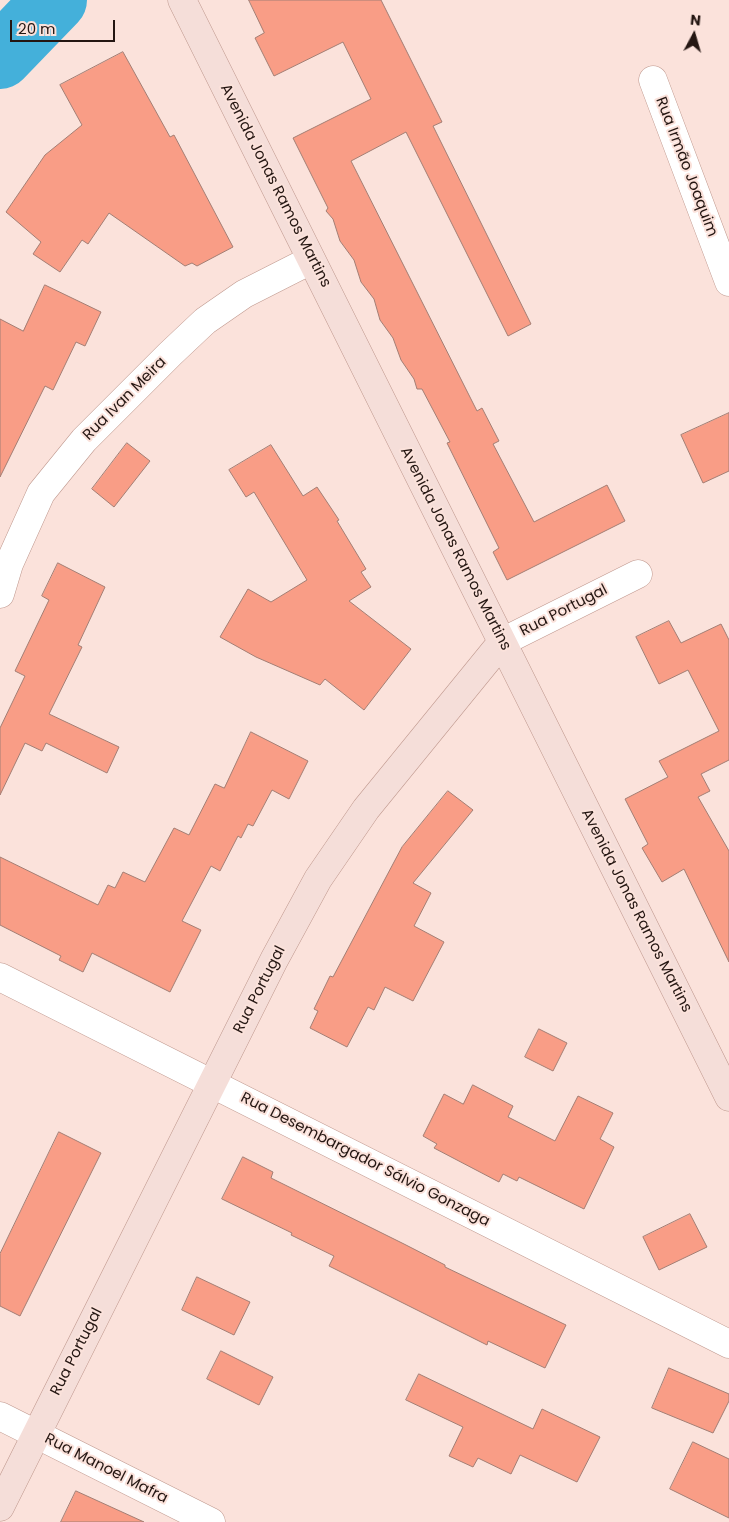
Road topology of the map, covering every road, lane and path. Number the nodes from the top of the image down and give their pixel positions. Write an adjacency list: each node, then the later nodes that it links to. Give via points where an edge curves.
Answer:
1 (182, 0): 3 (main road, Avenida Jonas Ramos Martins)
2 (653, 80): 4 (street, Rua Irmão Joaquim)
3 (311, 260): 6 (street, Rua Ivan Meira, via 244,294 205,322 84,440 41,494 9,564); 7 (main road, Avenida Jonas Ramos Martins)
4 (729, 282)
5 (638, 574): 7 (street, Rua Portugal)
6 (0, 594)
7 (502, 642): 9 (main road, Rua Portugal, via 366,809 318,879); 10 (main road, Avenida Jonas Ramos Martins)
8 (0, 977): 9 (street, Rua Desembargador Sálvio Gonzaga)
9 (212, 1084): 11 (street, Rua Desembargador Sálvio Gonzaga); 13 (main road, Rua Portugal)
10 (729, 1097)
11 (729, 1344)
12 (0, 1416): 13 (street, Rua Manoel Mafra)
13 (36, 1434): 14 (main road, Rua Portugal); 15 (street, Rua Manoel Mafra)
14 (0, 1507)
15 (211, 1522)

